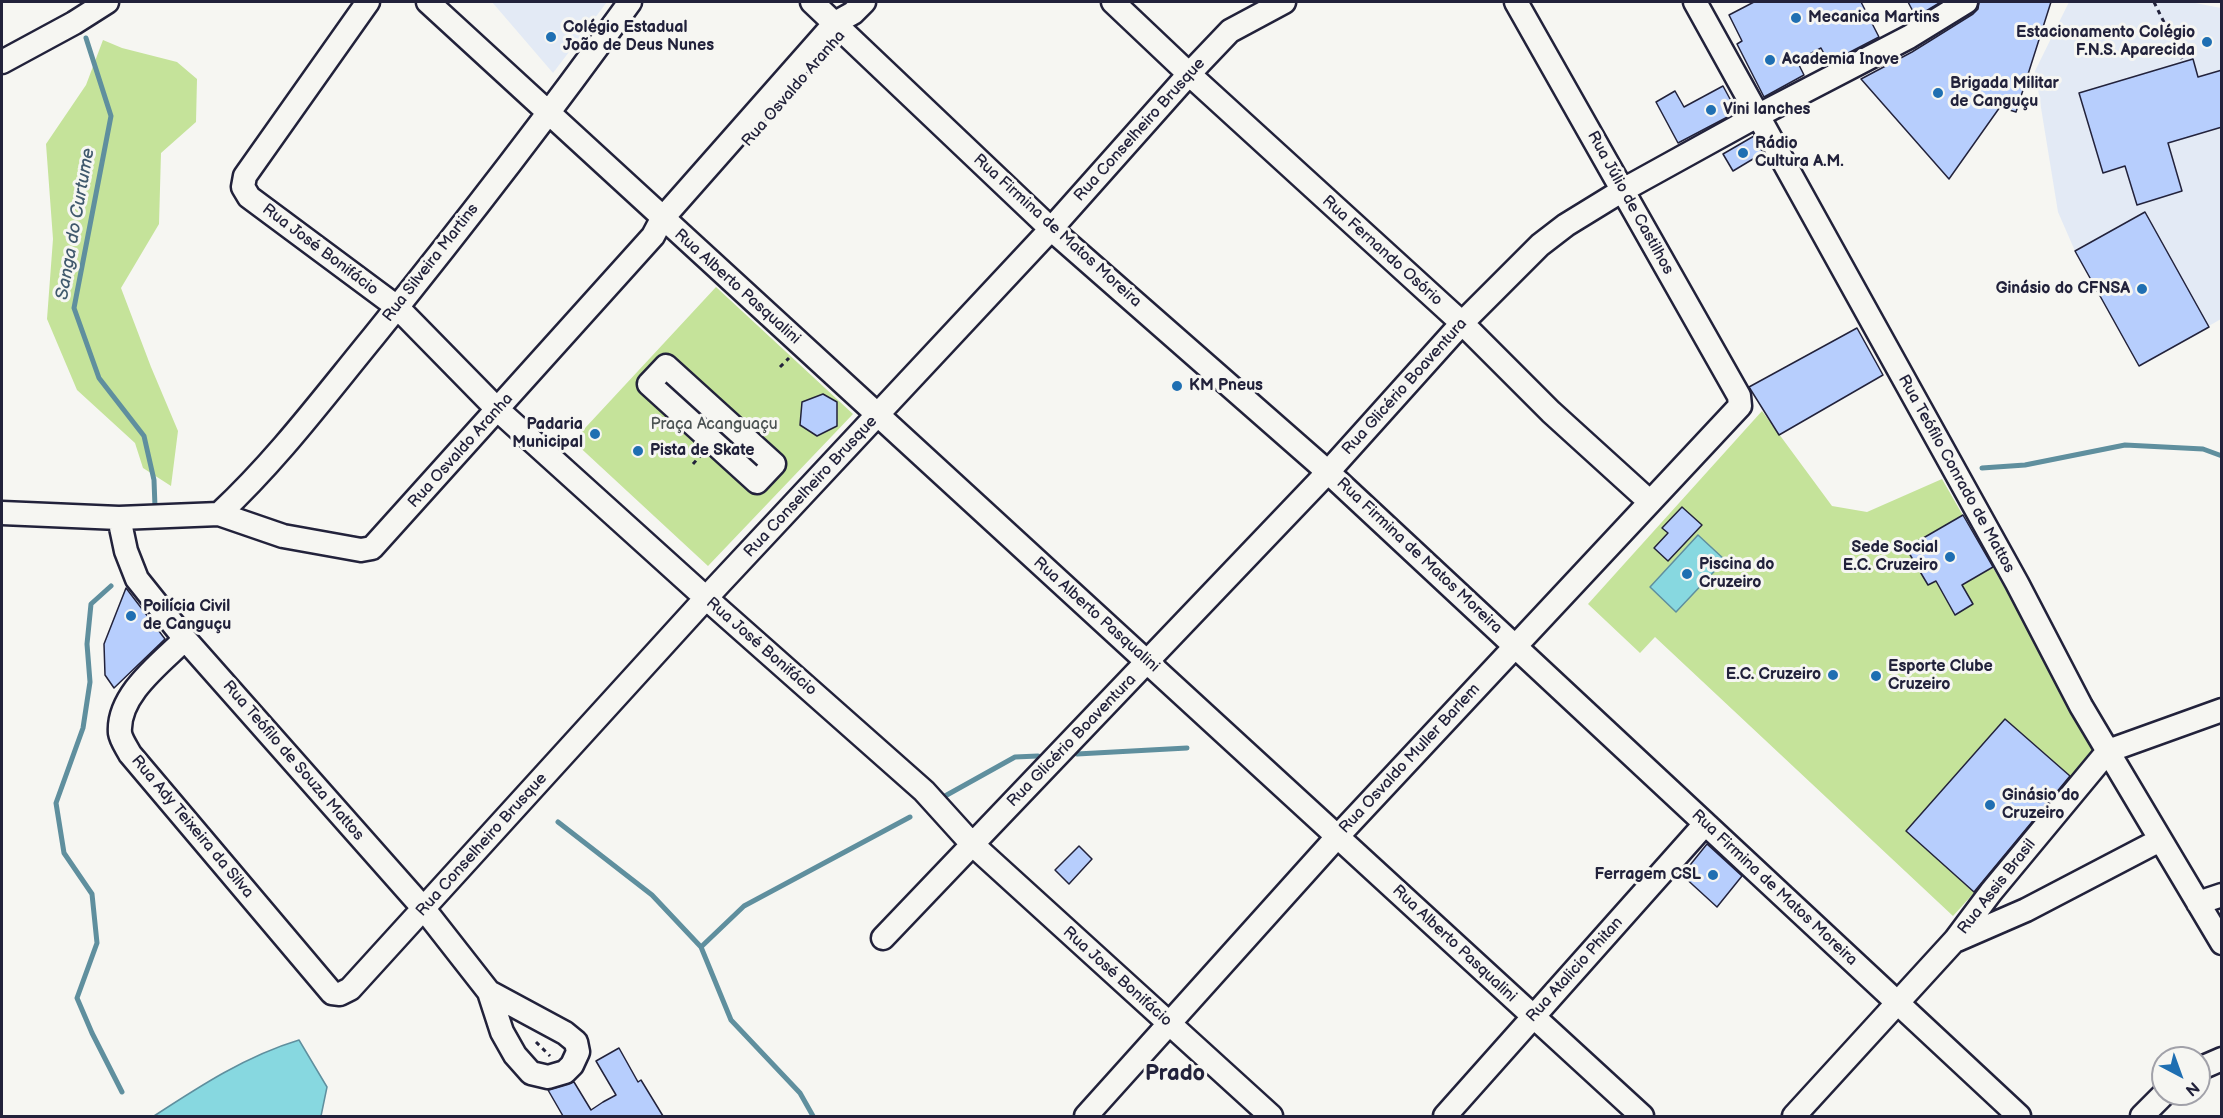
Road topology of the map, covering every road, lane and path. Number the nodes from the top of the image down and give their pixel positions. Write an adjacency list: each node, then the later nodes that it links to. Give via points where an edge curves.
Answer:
1 (107, 2): 15 (street)
2 (368, 2): 22 (street, Rua José Bonifácio, via 245,176 243,187 249,197)
3 (428, 2): 17 (street, Rua Alberto Pasqualini)
4 (630, 2): 17 (street, Rua Silveira Martins)
5 (812, 2): 13 (street, Rua Firmina de Matos Moreira)
6 (1113, 2): 16 (street, Rua Fernando Osório)
7 (1284, 2): 12 (street, Rua Conselheiro Brusque)
8 (1516, 2): 19 (street, Rua Júlio de Castilhos)
9 (1695, 2): 18 (street, Rua Teófilo Conrado de Mattos)
10 (1966, 2): 18 (street, Rua Glicério Boaventura, via 1909,37)
11 (2154, 2): 14 (path)
12 (1256, 8): 16 (street, Rua Conselheiro Brusque)
13 (849, 18): 20 (street, Rua Osvaldo Aranha); 21 (street, Rua Firmina de Matos Moreira)
14 (2182, 59)
15 (2, 62)
16 (1189, 74): 21 (street, Rua Conselheiro Brusque); 23 (street, Rua Fernando Osório)
17 (549, 114): 20 (street, Rua Alberto Pasqualini); 22 (street, Rua Silveira Martins)
18 (1757, 116): 19 (street, Rua Glicério Boaventura); 43 (street, Rua Teófilo Conrado de Mattos)
19 (1623, 190): 23 (street, Rua Glicério Boaventura, via 1540,245); 26 (street, Rua Júlio de Castilhos, via 1739,396)
20 (663, 228): 27 (street, Rua Osvaldo Aranha); 29 (street, Rua Alberto Pasqualini)
21 (1051, 229): 29 (street, Rua Conselheiro Brusque); 33 (street, Rua Firmina de Matos Moreira)
22 (397, 307): 27 (street, Rua José Bonifácio); 36 (street, Rua Silveira Martins, via 267,467)
23 (1462, 323): 33 (street, Rua Glicério Boaventura); 34 (street, Rua Fernando Osório, via 1551,412)
24 (791, 357): 25 (path)
25 (780, 367)
26 (1740, 406): 34 (street, Rua Osvaldo Muller Barlem)
27 (498, 410): 36 (street, Rua Osvaldo Aranha, via 372,548 361,550 284,536); 38 (street, Rua José Bonifácio)
28 (718, 414): 30 (street); 30 (street, via 666,366 649,384); 31 (street)
29 (878, 416): 38 (street, Rua Conselheiro Brusque); 41 (street, Rua Alberto Pasqualini)
30 (701, 431): 32 (street)
31 (739, 433): 32 (street); 32 (street, via 774,464 757,482)
32 (723, 450)
33 (1329, 472): 40 (street, Rua Firmina de Matos Moreira); 41 (street, Rua Glicério Boaventura)
34 (1649, 501): 40 (street, Rua Osvaldo Muller Barlem)
35 (2, 513): 37 (street)
36 (219, 514): 37 (street)
37 (119, 518): 39 (street, Rua Teófilo de Souza Mattos, via 137,579)
38 (706, 598): 47 (street, Rua José Bonifácio, via 924,790); 50 (street, Rua Conselheiro Brusque)
39 (185, 639): 50 (street, Rua Teófilo de Souza Mattos); 54 (street, Rua Ady Teixeira da Silva, via 131,694 121,717 120,735 130,754 332,993)
40 (1517, 646): 44 (street, Rua Firmina de Matos Moreira); 45 (street, Rua Osvaldo Muller Barlem)
41 (1147, 663): 45 (street, Rua Alberto Pasqualini); 47 (street, Rua Glicério Boaventura)
42 (2222, 710): 43 (street)
43 (2108, 751): 46 (street, Rua Teófilo Conrado de Mattos); 52 (street, Rua Assis Brasil)
44 (1705, 825): 56 (street, Rua Firmina de Matos Moreira); 57 (street, Rua Atalicio Phitan)
45 (1337, 837): 57 (street, Rua Alberto Pasqualini); 58 (street, Rua Osvaldo Muller Barlem)
46 (2160, 840): 49 (street, Rua Teófilo Conrado de Mattos); 52 (street, Rua Assis Brasil, via 2026,910)
47 (972, 844): 51 (street, Rua Glicério Boaventura); 58 (street, Rua José Bonifácio)
48 (2222, 895): 49 (street)
49 (2198, 903): 53 (street, Rua Teófilo Conrado de Mattos)
50 (424, 909): 54 (street, Rua Conselheiro Brusque); 55 (street, Rua Teófilo de Souza Mattos)
51 (883, 938)
52 (1956, 940): 56 (street, Rua Assis Brasil)
53 (2222, 943)
54 (350, 989)
55 (489, 992)
56 (1898, 1003): 63 (street, Rua Assis Brasil); 64 (street, Rua Firmina de Matos Moreira)
57 (1533, 1017): 61 (street, Rua Atalicio Phitan); 62 (street, Rua Alberto Pasqualini)
58 (1169, 1024): 59 (street, Rua Osvaldo Muller Barlem); 60 (street, Rua José Bonifácio)
59 (1086, 1116)
60 (1271, 1116)
61 (1445, 1116)
62 (1642, 1116)
63 (1794, 1116)
64 (2019, 1116)

